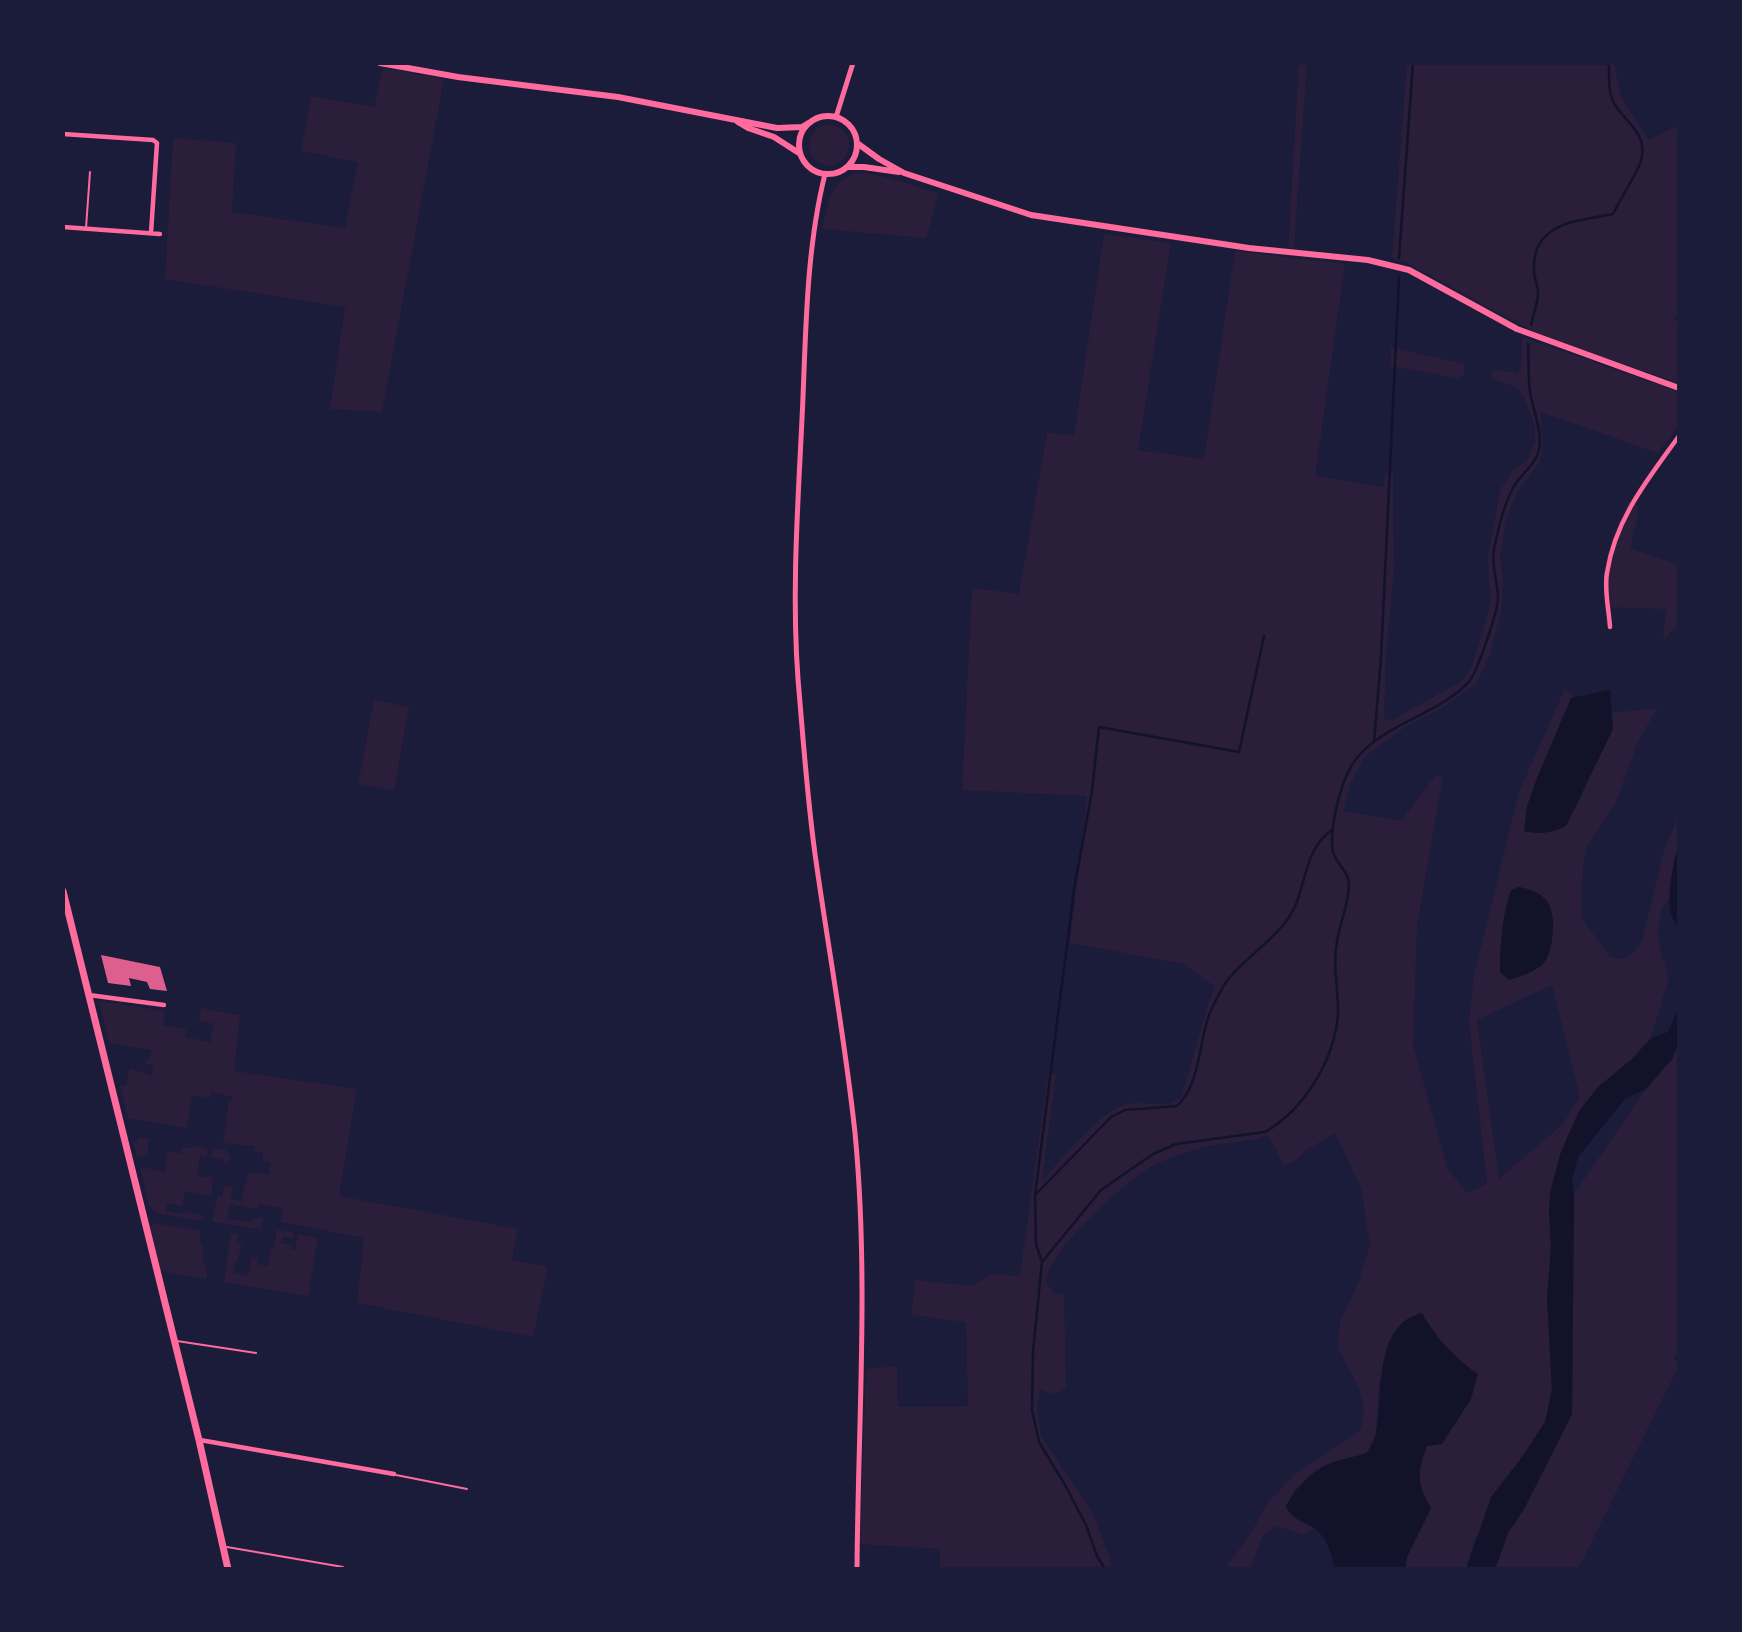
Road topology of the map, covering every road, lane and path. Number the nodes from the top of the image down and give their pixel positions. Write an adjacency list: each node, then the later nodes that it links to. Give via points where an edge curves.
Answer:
1 (380, 63): 4 (main road, via 618,97)
2 (853, 63): 3 (street)
3 (836, 117): 5 (main road); 7 (main road, via 849,125)
4 (736, 121): 5 (main road, via 786,128); 8 (main road)
5 (812, 121): 8 (main road, via 800,136)
6 (63, 134): 15 (street, via 157,143)
7 (857, 143): 9 (main road); 11 (main road)
8 (800, 154): 12 (main road, via 805,163)
9 (847, 167): 11 (main road); 12 (main road)
10 (90, 172): 14 (lane)
11 (904, 173): 17 (main road, via 1043,217 1249,248 1368,260 1409,270 1517,329)
12 (825, 174): 31 (street, via 815,213 807,316 794,579 798,678 815,851 855,1136 862,1361)
13 (63, 227): 14 (street)
14 (86, 229): 15 (street)
15 (152, 233): 16 (street)
16 (160, 234)
17 (1679, 387)
18 (1679, 436): 19 (street, via 1635,497 1619,528 1606,576)
19 (1610, 627)
20 (63, 891): 21 (main road)
21 (89, 995): 22 (street); 23 (main road)
22 (164, 1005)
23 (174, 1341): 24 (lane); 25 (main road)
24 (256, 1353)
25 (199, 1440): 26 (street); 28 (main road)
26 (394, 1474): 27 (lane)
27 (467, 1489)
28 (223, 1546): 29 (lane); 30 (main road)
29 (343, 1567)
30 (228, 1569)
31 (857, 1569)

